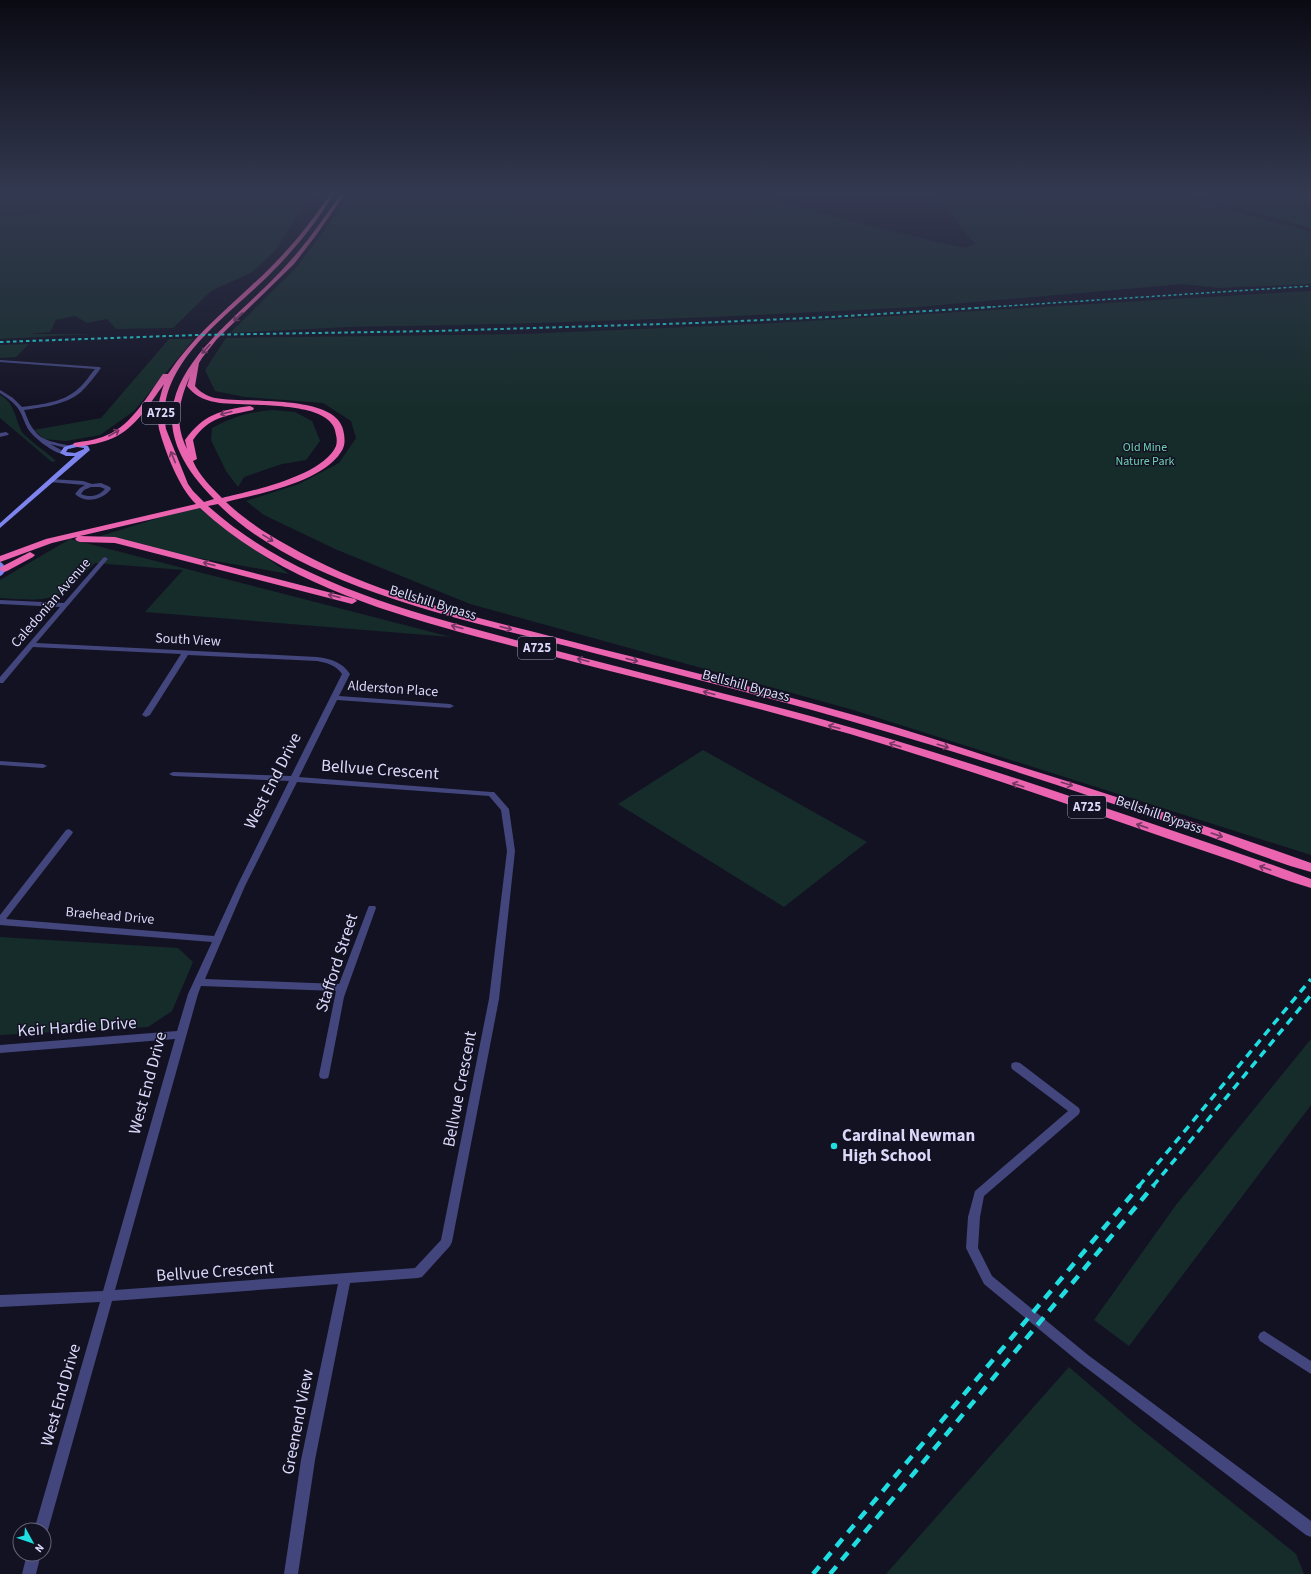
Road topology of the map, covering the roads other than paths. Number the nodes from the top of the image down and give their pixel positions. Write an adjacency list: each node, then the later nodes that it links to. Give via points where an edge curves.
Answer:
1 (276, 265): 3 (highway, A725)
2 (290, 265): 4 (highway, A725, one-way to 4, via 221,332)
3 (183, 355): 12 (highway, one-way to 3, via 114,434 123,428 136,416); 27 (highway, Bellshill Bypass / A725, one-way to 3, via 338,589 301,572 269,555 218,520 189,493 165,436 160,417 168,382)
4 (197, 359): 9 (highway, via 191,386 195,392 220,401); 16 (highway, A725, via 185,376 178,394 175,415 179,440)
5 (0, 361): 6 (street)
6 (34, 363): 7 (street); 10 (street, via 99,368 71,397 50,405)
7 (26, 369)
8 (0, 391): 10 (street)
9 (278, 404): 16 (highway, one-way to 16, via 226,412 202,423 189,440); 20 (highway, via 305,407 332,418 342,434 341,445 331,458 304,476 269,489)
10 (21, 409): 11 (street, via 29,428)
11 (43, 440): 12 (street); 13 (street, via 48,446)
12 (74, 446): 13 (main road, via 64,450); 14 (main road, via 87,448)
13 (64, 453): 14 (main road); 15 (main road)
14 (82, 453): 15 (main road)
15 (70, 464): 17 (main road)
16 (196, 473): 40 (highway, Bellshill Bypass / A725, one-way to 40, via 236,515 258,532 319,566 404,598 879,726 1116,799)
17 (51, 481): 18 (street); 19 (main road)
18 (91, 486)
19 (0, 526)
20 (93, 531): 21 (highway); 22 (highway, via 49,541)
21 (70, 540): 24 (highway, via 33,553); 27 (highway, one-way to 21, via 115,540)
22 (0, 559)
23 (105, 559): 26 (street, Caledonian Avenue)
24 (1, 569)
25 (0, 602): 26 (street)
26 (66, 605): 28 (street, Caledonian Avenue)
27 (427, 619): 41 (highway, Bellshill Bypass / A725, one-way to 27, via 872,737)
28 (31, 645): 29 (street, South View); 31 (street, Caledonian Avenue)
29 (186, 652): 30 (street, South View, via 317,659 330,661); 34 (street)
30 (342, 668): 32 (street, West End Drive, via 346,674)
31 (0, 681)
32 (335, 698): 33 (street, Alderston Place); 38 (street, West End Drive)
33 (450, 706)
34 (146, 715)
35 (0, 763): 36 (street)
36 (43, 766)
37 (173, 774): 38 (street, Bellvue Crescent)
38 (294, 780): 44 (street, West End Drive); 51 (street, Bellvue Crescent, via 491,794 505,810 511,851 494,999 446,1242 418,1273)
39 (69, 832): 43 (street)
40 (1308, 868)
41 (1306, 883)
42 (372, 908): 46 (street, Stafford Street)
43 (0, 921): 44 (street, Braehead Drive)
44 (217, 939): 45 (street, West End Drive)
45 (198, 982): 46 (street); 47 (street, West End Drive)
46 (342, 988): 50 (street, Stafford Street)
47 (180, 1035): 48 (street, Keir Hardie Drive); 52 (street, West End Drive)
48 (0, 1049)
49 (1016, 1066): 57 (street, via 1075,1111 979,1194 974,1217 972,1248 988,1280 1084,1359)
50 (324, 1075)
51 (345, 1278): 52 (street, Bellvue Crescent); 60 (street, Greenend View, via 308,1460)
52 (108, 1296): 53 (street, Bellvue Crescent); 56 (street, West End Drive)
53 (0, 1301)
54 (1264, 1337): 55 (street)
55 (1311, 1368)
56 (43, 1522)
57 (1311, 1530)
58 (32, 1562): 59 (street)
59 (29, 1574)
60 (291, 1574)

